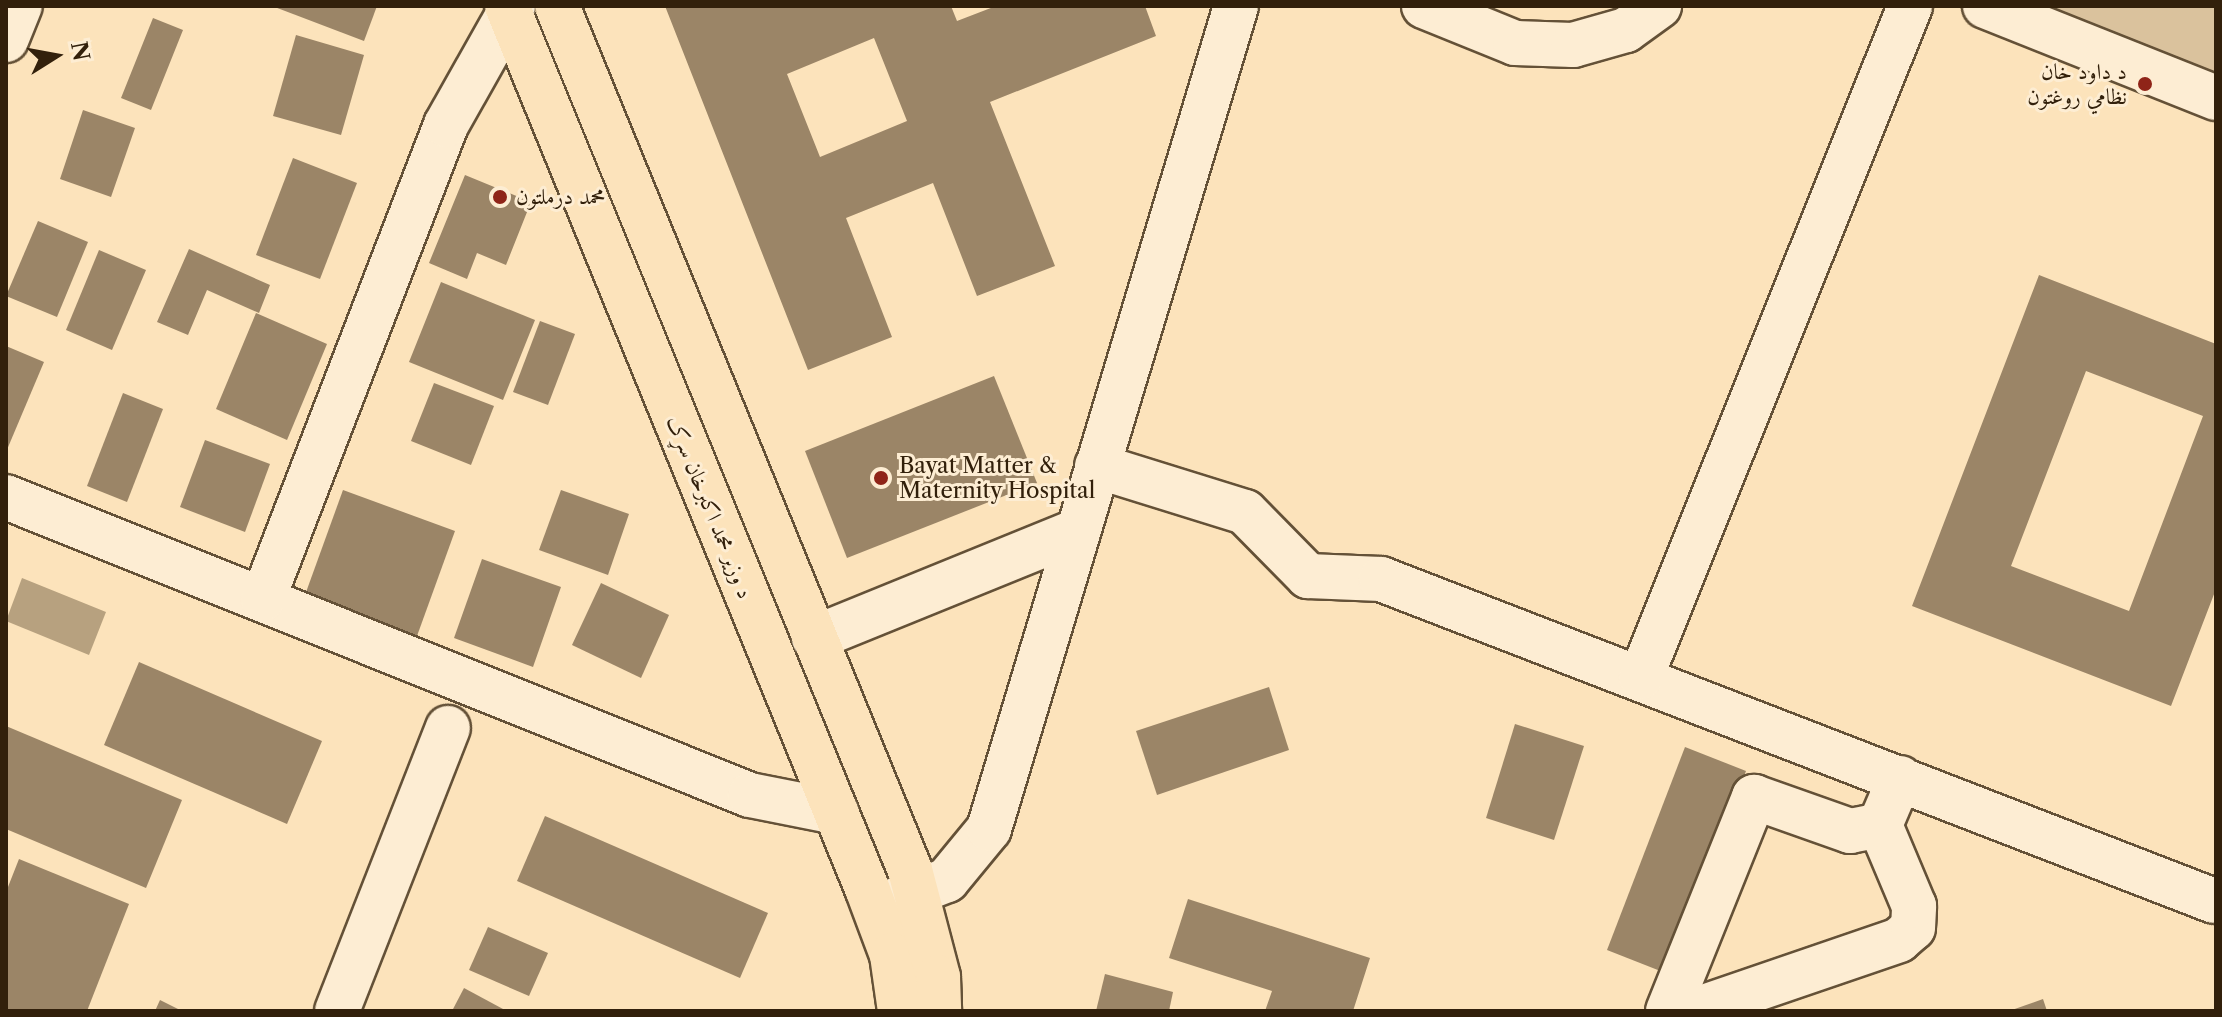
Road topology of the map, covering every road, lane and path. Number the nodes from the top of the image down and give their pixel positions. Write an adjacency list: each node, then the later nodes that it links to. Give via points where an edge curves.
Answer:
1 (20, 6): 9 (street)
2 (557, 6): 15 (main road, د وزیر محمد اکبرخان سړک)
3 (1236, 6): 11 (street)
4 (1424, 6): 5 (street, via 1515,43 1573,45 1626,30)
5 (1659, 6)
6 (1910, 6): 16 (street)
7 (1985, 6): 10 (street)
8 (509, 7): 14 (street, via 446,125); 19 (main road, د وزیر محمد اکبرخان سړک)
9 (6, 40)
10 (2216, 98)
11 (1097, 466): 13 (street); 16 (street, via 1245,512 1308,576 1381,579)
12 (6, 497): 14 (street)
13 (1078, 531): 15 (street); 21 (street, via 989,829 947,880)
14 (263, 599): 19 (street, via 750,795)
15 (814, 638): 21 (main road, د وزیر محمد اکبرخان سړک)
16 (1641, 677): 18 (street)
17 (448, 728): 24 (street)
18 (1900, 778): 20 (street); 22 (street)
19 (836, 812): 23 (main road, د وزیر محمد اکبرخان سړک)
20 (1880, 825): 27 (street, via 1850,831 1754,797); 28 (street, via 1914,906 1913,928 1899,940)
21 (916, 892): 23 (street); 26 (main road, د وزیر محمد اکبرخان سړک, via 938,977)
22 (2214, 901)
23 (875, 909): 25 (main road, د وزیر محمد اکبرخان سړک)
24 (337, 1011)
25 (900, 1011)
26 (939, 1011)
27 (1668, 1011)
28 (1692, 1011)

